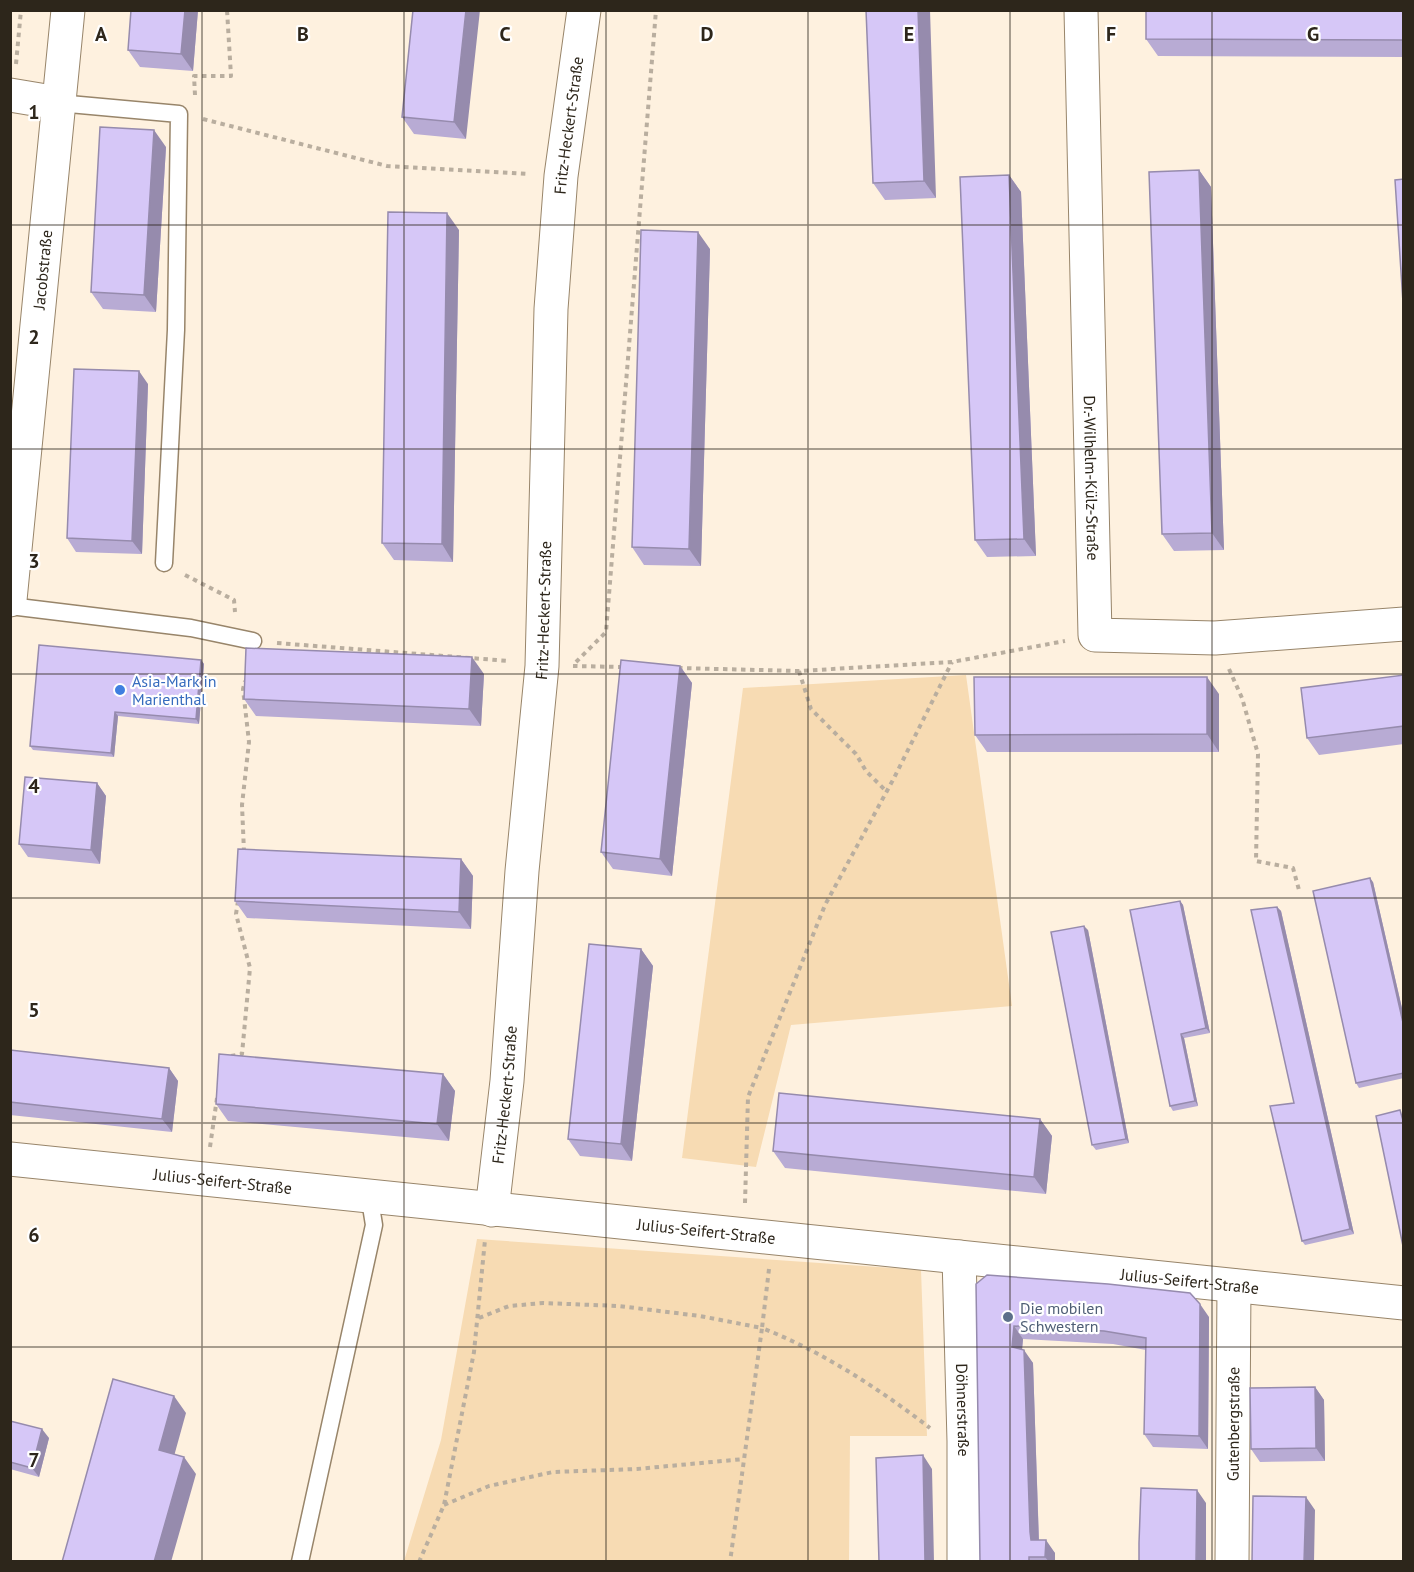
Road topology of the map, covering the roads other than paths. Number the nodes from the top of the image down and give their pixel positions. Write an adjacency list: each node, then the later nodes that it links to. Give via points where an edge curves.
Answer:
1 (68, 10): 5 (street, Jacobstraße)
2 (584, 10): 13 (street, Fritz-Heckert-Straße, via 561,176 551,309 542,666 507,1081)
3 (1081, 10): 9 (street, Dr.-Wilhelm-Külz-Straße, via 1095,635 1215,638)
4 (12, 95): 5 (street)
5 (58, 103): 6 (lane, via 179,114); 7 (street, Jacobstraße)
6 (172, 567)
7 (10, 600)
8 (10, 606): 10 (lane, via 191,628)
9 (1404, 624)
10 (253, 642)
11 (10, 1159): 12 (street, Julius-Seifert-Straße)
12 (369, 1194): 13 (street, Julius-Seifert-Straße); 17 (lane, via 375,1225)
13 (492, 1210): 14 (street, Julius-Seifert-Straße)
14 (959, 1257): 15 (street, Julius-Seifert-Straße); 18 (street, Döhnerstraße)
15 (1234, 1286): 16 (street, Julius-Seifert-Straße); 19 (street, Gutenbergstraße)
16 (1404, 1303)
17 (300, 1562)
18 (964, 1562)
19 (1232, 1562)

